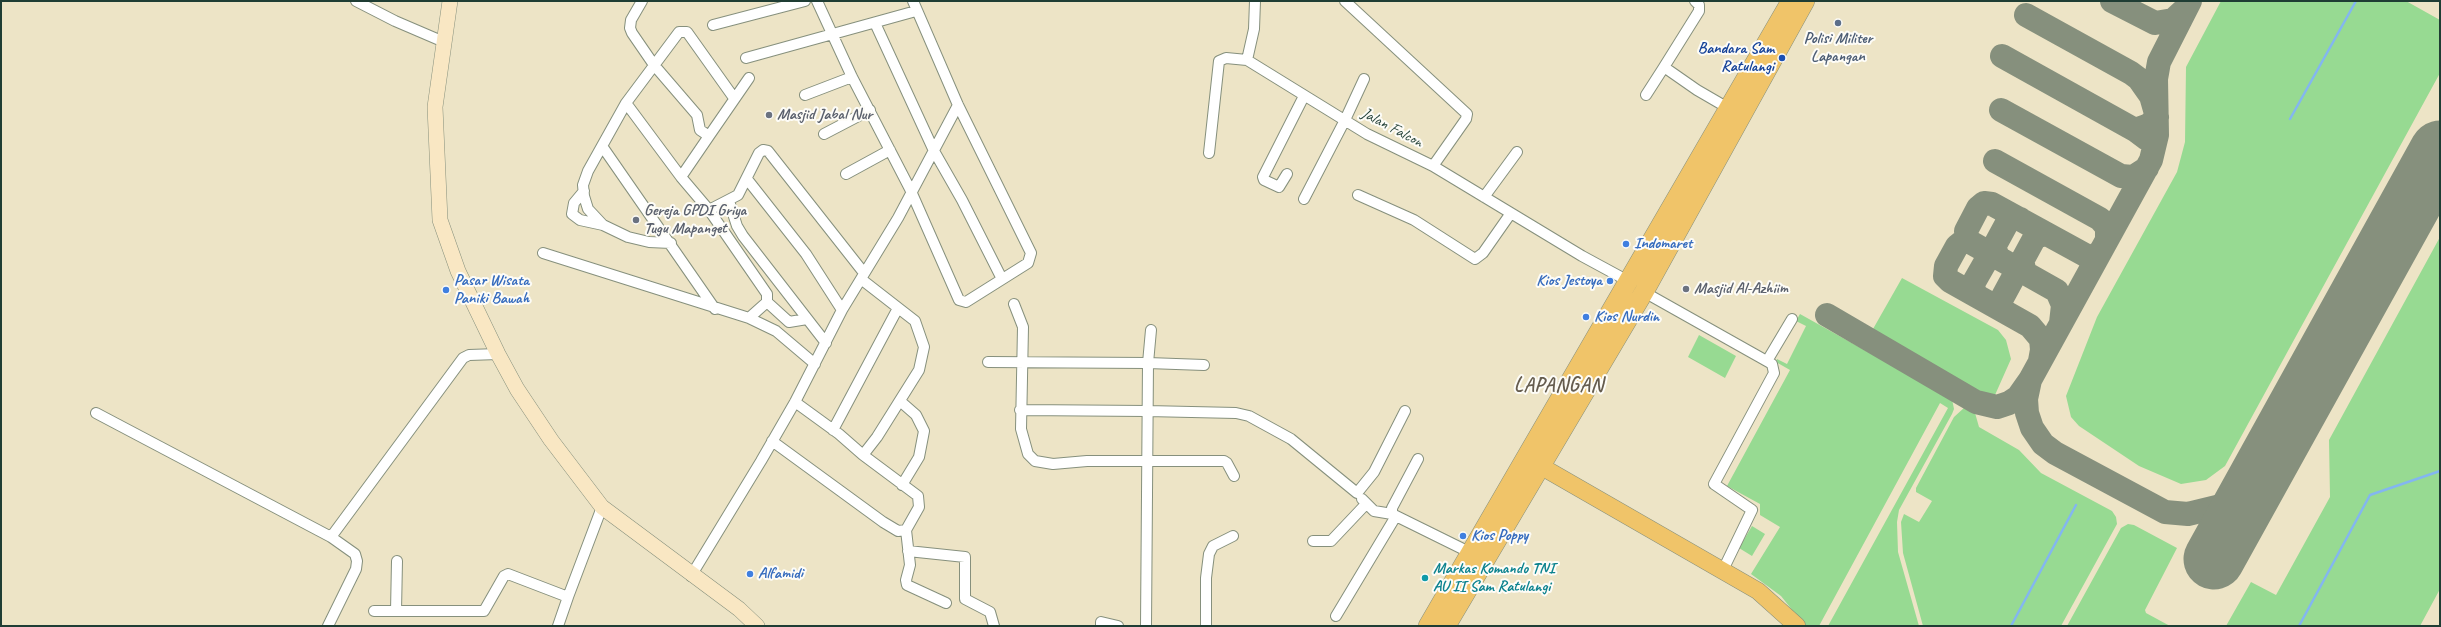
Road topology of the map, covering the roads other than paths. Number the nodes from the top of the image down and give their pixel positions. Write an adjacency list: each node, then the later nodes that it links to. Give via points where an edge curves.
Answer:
1 (356, 1): 18 (street)
2 (450, 1): 18 (main road)
3 (642, 1): 21 (street, via 631,20 630,28)
4 (805, 1): 16 (street)
5 (817, 1): 17 (street)
6 (913, 1): 13 (street)
7 (1255, 1): 20 (street, via 1254,30)
8 (1345, 1): 42 (street, via 1467,114)
9 (1695, 1): 14 (street, via 1699,4)
10 (1706, 1): 14 (street)
11 (1791, 1): 32 (highway)
12 (1805, 1): 60 (highway)
13 (916, 11): 15 (street); 31 (street)
14 (1699, 11): 22 (street)
15 (875, 23): 17 (street); 40 (street)
16 (713, 24)
17 (832, 34): 19 (street); 23 (street)
18 (444, 42): 73 (main road, via 435,107 440,220 458,271)
19 (746, 58)
20 (1247, 60): 28 (street, Jalan Falcon); 41 (street, Jalan Falcon, via 1226,58 1219,62)
21 (654, 65): 29 (street, via 678,32 687,32); 30 (street); 36 (street, via 694,111 700,130)
22 (1664, 67): 26 (street); 32 (street)
23 (852, 77): 27 (street); 33 (street)
24 (749, 78): 29 (street)
25 (1364, 79): 34 (street)
26 (1646, 95)
27 (805, 96)
28 (1304, 96): 34 (street, Jalan Falcon); 44 (street, via 1263,177 1264,180 1279,187)
29 (734, 98): 36 (street)
30 (626, 103): 37 (street); 45 (street)
31 (958, 105): 40 (street); 59 (street, via 1031,253 1028,263)
32 (1728, 108): 60 (highway)
33 (870, 110): 35 (street); 38 (street)
34 (1345, 120): 42 (street, Jalan Falcon); 51 (street)
35 (824, 134)
36 (709, 136): 45 (street)
37 (602, 146): 47 (street, via 588,171); 56 (street)
38 (890, 150): 43 (street); 48 (street)
39 (1517, 152): 50 (street)
40 (934, 153): 48 (street); 59 (street, via 962,200)
41 (1209, 153)
42 (1433, 166): 50 (street, Jalan Falcon)
43 (846, 174)
44 (1287, 174)
45 (681, 177): 53 (street)
46 (747, 179): 52 (street, via 738,195); 58 (street, via 758,153 768,151); 65 (street, via 806,254)
47 (584, 191): 55 (street, via 588,209); 55 (street, via 574,203 572,214 580,220)
48 (911, 194): 58 (street); 59 (street, via 959,300 966,302)
49 (1358, 195): 54 (street, via 1414,220 1475,259 1483,253)
50 (1484, 197): 54 (street, Jalan Falcon)
51 (1304, 199)
52 (729, 201): 53 (street); 67 (street, via 743,236)
53 (709, 210): 61 (street, via 767,294)
54 (1512, 213): 60 (street, Jalan Falcon)
55 (603, 225): 56 (street, via 642,241 656,244)
56 (671, 243): 64 (street)
57 (543, 253): 64 (street)
58 (862, 276): 63 (street); 65 (street)
59 (1002, 279)
60 (1637, 287): 75 (street, Jalan Falcon); 91 (highway)
61 (767, 302): 66 (street); 69 (street)
62 (1014, 304): 74 (street, via 1023,327)
63 (898, 308): 80 (street, via 915,321 924,347 919,370); 86 (street)
64 (715, 309): 66 (street)
65 (842, 310): 72 (street)
66 (749, 318): 71 (street)
67 (807, 319): 69 (street); 72 (street)
68 (1792, 319): 75 (street)
69 (790, 322): 71 (street)
70 (1151, 330): 77 (street)
71 (776, 331): 78 (street)
72 (826, 344): 78 (street)
73 (498, 354): 96 (main road, via 517,389 551,440); 100 (street, via 469,355 464,358)
74 (1021, 361): 76 (street); 77 (street); 82 (street)
75 (1767, 361): 105 (street, via 1772,364 1774,373 1714,484 1752,510)
76 (988, 362)
77 (1148, 363): 79 (street); 83 (street)
78 (815, 364): 81 (street)
79 (1204, 365)
80 (900, 401): 88 (street); 93 (street, via 916,415 924,431 919,457)
81 (795, 402): 86 (street); 87 (street)
82 (1020, 410): 83 (street); 90 (street, via 1024,443 1028,454 1035,461 1045,464 1087,461)
83 (1147, 410): 90 (street); 94 (street, via 1236,413 1249,416 1290,439)
84 (1404, 411): 94 (street, via 1374,472)
85 (96, 413): 100 (street)
86 (833, 430): 88 (street)
87 (772, 441): 98 (street, via 883,522 898,531); 106 (street)
88 (863, 455): 93 (street)
89 (1418, 459): 97 (street, via 1392,508)
90 (1147, 462): 92 (street, via 1224,461); 118 (street)
91 (1533, 462): 103 (highway); 105 (main road); 121 (highway)
92 (1234, 476)
93 (902, 485): 98 (street, via 920,500 919,507)
94 (1357, 493): 95 (street)
95 (1366, 504): 97 (street, via 1380,514); 101 (street, via 1331,541)
96 (602, 507): 106 (main road); 107 (street)
97 (1394, 515): 103 (street); 111 (street)
98 (906, 530): 102 (street)
99 (1233, 536): 119 (street, via 1213,546 1208,554)
100 (331, 537): 112 (street, via 355,554 357,561 356,569)
101 (1313, 541)
102 (908, 551): 108 (street, via 910,565 907,585); 115 (street, via 965,557 965,599 990,612)
103 (1472, 553): 120 (highway)
104 (397, 561): 110 (street)
105 (1723, 570): 122 (main road, via 1758,591)
106 (691, 576): 114 (main road, via 739,609)
107 (568, 597): 110 (street, via 508,574 504,576 484,611); 113 (street)
108 (946, 603)
109 (374, 610): 110 (street)
110 (396, 611)
111 (1336, 616)
112 (328, 626)
113 (558, 626)
114 (757, 626)
115 (994, 626)
116 (1101, 626): 117 (street, via 1101,622)
117 (1118, 626)
118 (1146, 626)
119 (1206, 626)
120 (1428, 626)
121 (1446, 626)
122 (1797, 626)

